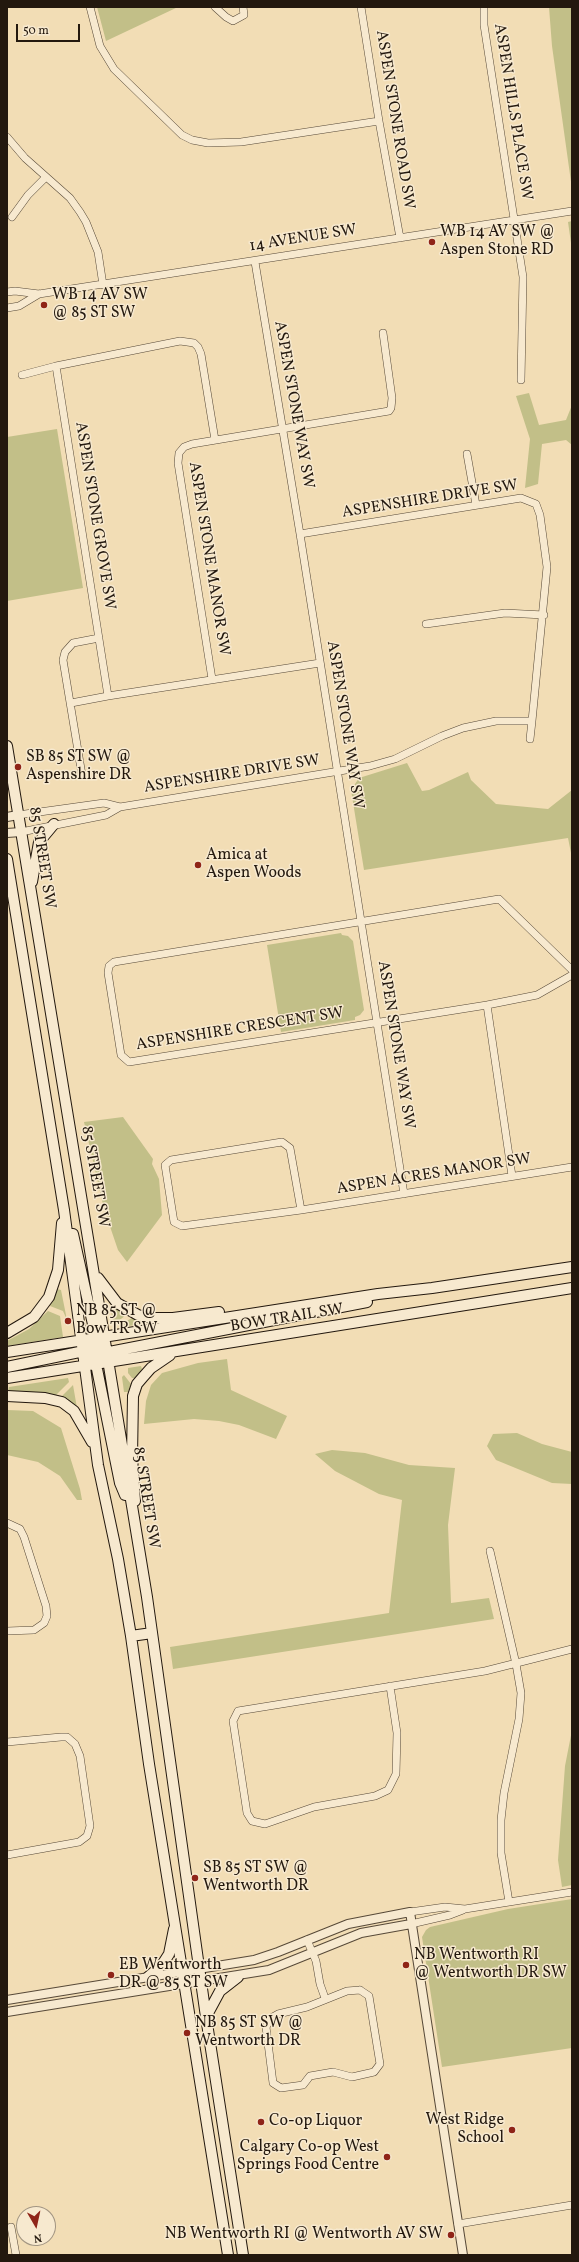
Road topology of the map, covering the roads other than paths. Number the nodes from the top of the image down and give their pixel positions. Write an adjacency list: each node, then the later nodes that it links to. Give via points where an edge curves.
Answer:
1 (90, 7): 6 (street, via 100,46 114,69 182,135 192,140 208,143 241,142)
2 (215, 7): 3 (street, via 233,21 244,15)
3 (243, 7)
4 (361, 7): 6 (street, ASPEN STONE ROAD SW)
5 (484, 7): 11 (street, ASPEN HILLS PLACE SW, via 484,26)
6 (379, 122): 12 (street, ASPEN STONE ROAD SW)
7 (7, 137): 8 (street)
8 (46, 177): 10 (street, via 28,195); 14 (street, via 70,198 86,222 98,252)
9 (572, 211): 11 (street, 14 AVENUE SW)
10 (12, 217)
11 (514, 220): 12 (street, 14 AVENUE SW); 21 (street, ASPEN HILLS PLACE SW, via 524,277)
12 (400, 238): 13 (street, 14 AVENUE SW)
13 (254, 262): 14 (street, 14 AVENUE SW); 22 (street, ASPEN STONE WAY SW)
14 (103, 285): 16 (street, 14 AVENUE SW)
15 (7, 292): 16 (street, 14 AVENUE SW)
16 (39, 294): 17 (street, 14 AVENUE SW, via 19,306)
17 (7, 308)
18 (383, 333): 22 (street, ASPEN STONE MANOR SW, via 392,398 389,411)
19 (56, 366): 20 (street); 23 (street, via 180,341 194,343 201,354); 29 (street, ASPEN STONE GROVE SW)
20 (22, 375)
21 (521, 380)
22 (282, 430): 23 (street, ASPEN STONE MANOR SW); 26 (street, ASPEN STONE WAY SW)
23 (215, 440): 31 (street, ASPEN STONE MANOR SW, via 184,447 179,453 178,463)
24 (467, 454): 25 (street)
25 (476, 505): 26 (street, ASPENSHIRE DRIVE SW); 27 (street, ASPENSHIRE DRIVE SW, via 521,498 536,504 540,515 547,567)
26 (300, 534): 30 (street, ASPEN STONE WAY SW)
27 (544, 615): 28 (street, via 505,612); 34 (street, ASPENSHIRE DRIVE SW)
28 (426, 624)
29 (99, 638): 32 (street, ASPEN STONE GROVE SW); 33 (street, via 72,643 65,652)
30 (320, 663): 31 (street); 37 (street, ASPEN STONE WAY SW)
31 (212, 680): 32 (street)
32 (108, 696): 33 (street)
33 (71, 703): 38 (street)
34 (532, 721): 35 (street, ASPENSHIRE DRIVE SW); 37 (street, ASPENSHIRE DRIVE SW, via 496,721 463,728 395,759)
35 (530, 740)
36 (7, 746): 40 (main road, 85 STREET SW)
37 (338, 772): 39 (street, ASPENSHIRE DRIVE SW); 47 (street, ASPEN STONE WAY SW)
38 (82, 775)
39 (120, 807): 40 (street, ASPENSHIRE DRIVE SW, via 104,803); 42 (street, ASPENSHIRE DRIVE SW, via 106,815)
40 (18, 815): 41 (street); 43 (main road, 85 STREET SW)
41 (7, 817)
42 (54, 824): 43 (street, ASPENSHIRE DRIVE SW); 46 (main road, via 39,842)
43 (21, 832): 44 (street); 46 (main road, 85 STREET SW)
44 (7, 834)
45 (7, 859): 52 (main road, 85 STREET SW)
46 (31, 890): 59 (main road, 85 STREET SW)
47 (361, 922): 48 (street, via 499,899); 51 (street, ASPEN STONE WAY SW); 51 (street, ASPENSHIRE CRESCENT SW, via 112,963 108,973 120,1051 123,1059 129,1062)
48 (572, 970)
49 (572, 975): 50 (street, via 537,995)
50 (487, 1005): 51 (street); 54 (street)
51 (377, 1022): 55 (street, ASPEN STONE WAY SW)
52 (51, 1129): 56 (main road, 85 STREET SW); 65 (main road)
53 (572, 1167): 54 (street, ASPEN ACRES MANOR SW)
54 (512, 1176): 55 (street, ASPEN ACRES MANOR SW)
55 (404, 1194): 57 (street, ASPEN ACRES MANOR SW)
56 (64, 1210): 63 (main road, via 58,1270 49,1297 34,1317); 64 (main road, 85 STREET SW)
57 (301, 1210): 57 (street, ASPEN ACRES MANOR SW, via 179,1226 174,1222 165,1165 170,1160 282,1142 290,1148)
58 (572, 1267): 60 (main road, BOW TRAIL SW)
59 (94, 1270): 62 (main road, via 116,1303 131,1313 151,1318 181,1317 327,1296); 65 (main road, 85 STREET SW)
60 (432, 1288): 62 (main road, BOW TRAIL SW); 65 (main road)
61 (572, 1288): 67 (main road, BOW TRAIL SW)
62 (378, 1294): 65 (main road, BOW TRAIL SW)
63 (7, 1333)
64 (81, 1340): 65 (main road, 85 STREET SW); 65 (main road, BOW TRAIL SW); 66 (main road, BOW TRAIL SW)
65 (97, 1350): 68 (main road, 85 STREET SW); 69 (main road, 85 STREET SW); 69 (main road, BOW TRAIL SW); 70 (main road); 74 (main road, via 120,1483)
66 (7, 1352)
67 (176, 1352): 68 (main road, BOW TRAIL SW); 76 (main road, via 151,1368 137,1384 133,1396 131,1421)
68 (110, 1362): 74 (main road, 85 STREET SW)
69 (85, 1366): 71 (main road, BOW TRAIL SW); 73 (main road, 85 STREET SW)
70 (7, 1367)
71 (7, 1378)
72 (7, 1396): 73 (main road, via 57,1401 74,1411 91,1438)
73 (98, 1465): 80 (main road, 85 STREET SW)
74 (131, 1510): 76 (main road, 85 STREET SW)
75 (7, 1523): 78 (street, via 20,1529 24,1537 47,1616 44,1623 34,1630)
76 (135, 1537): 79 (main road, 85 STREET SW)
77 (490, 1551): 82 (street)
78 (7, 1631)
79 (152, 1633): 80 (main road); 94 (main road, 85 STREET SW)
80 (131, 1636): 90 (main road, 85 STREET SW, via 149,1764)
81 (572, 1649): 82 (street)
82 (516, 1664): 83 (street); 87 (street, via 521,1693 519,1719 501,1820 501,1852)
83 (390, 1686): 83 (street, via 236,1712 233,1721 247,1813 252,1821 265,1824 314,1807 375,1796 388,1790 396,1774 397,1733)
84 (7, 1742): 85 (street, via 61,1737 75,1744 80,1756 90,1826 87,1836 79,1842)
85 (7, 1855)
86 (572, 1892): 87 (street)
87 (509, 1902): 88 (street)
88 (465, 1909): 89 (street, via 445,1907); 91 (street)
89 (410, 1912): 91 (street); 92 (street, via 355,1922)
90 (176, 1921): 95 (main road, 85 STREET SW); 96 (main road, via 169,1954 162,1965)
91 (412, 1924): 93 (street, via 361,1933); 105 (street)
92 (307, 1940): 93 (street); 94 (street, via 267,1956)
93 (312, 1952): 97 (street, via 269,1970); 100 (street)
94 (199, 1968): 95 (street); 98 (main road, 85 STREET SW)
95 (183, 1971): 96 (street); 99 (main road, 85 STREET SW)
96 (148, 1976): 101 (street)
97 (238, 1977): 98 (street); 103 (main road, via 220,1991)
98 (201, 1982): 99 (street); 103 (main road, 85 STREET SW)
99 (185, 1984): 102 (street); 108 (main road, 85 STREET SW)
100 (325, 1998): 100 (street, via 307,2007 278,2014 271,2018 266,2027 273,2083 281,2088 303,2085 310,2076 334,2072 352,2077 374,2072 380,2064 369,1996 360,1990 347,1990)
101 (7, 2000)
102 (7, 2012)
103 (206, 2017): 109 (main road, 85 STREET SW)
104 (572, 2205): 105 (street)
105 (458, 2224): 110 (street)
106 (12, 2227): 107 (street)
107 (16, 2255)
108 (228, 2255)
109 (243, 2255)
110 (463, 2255)

